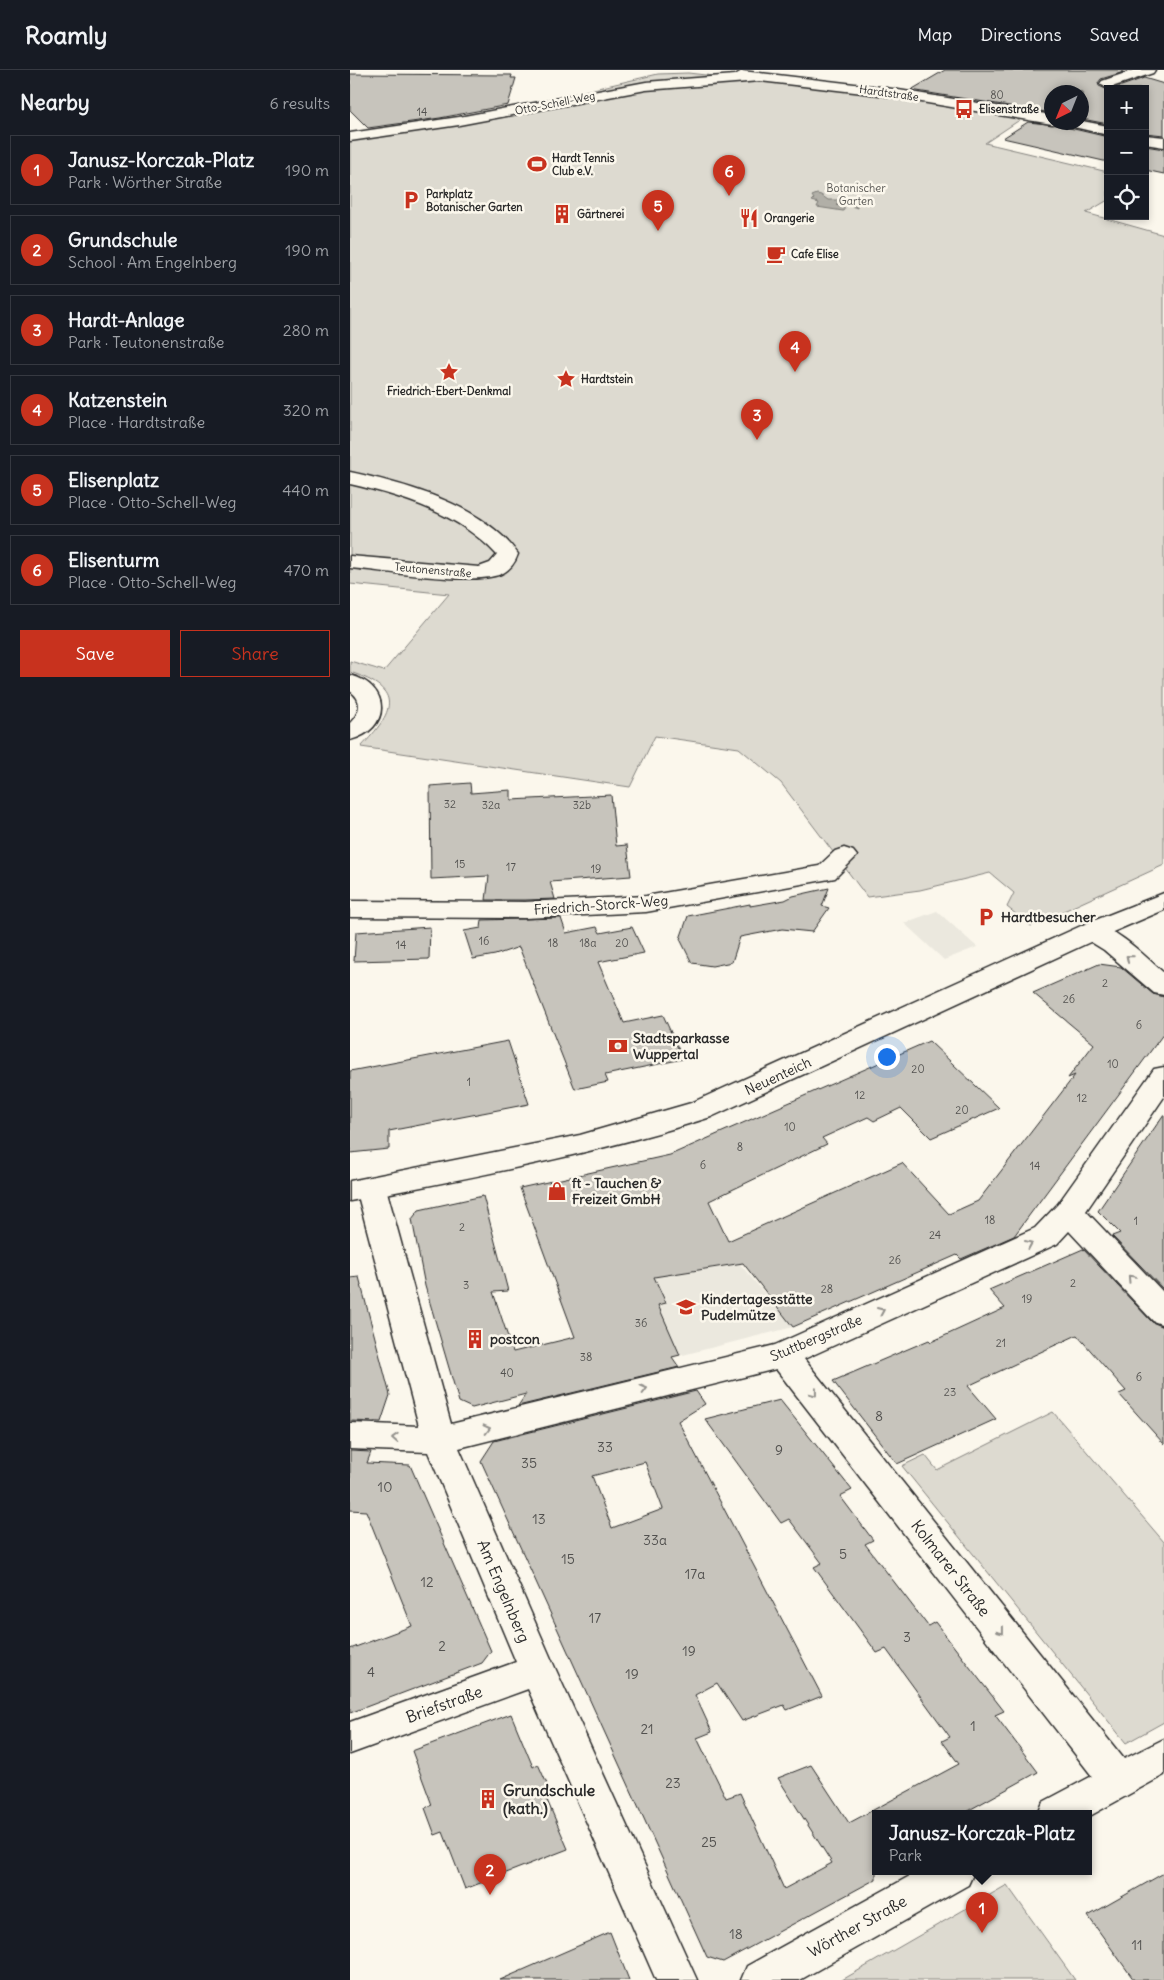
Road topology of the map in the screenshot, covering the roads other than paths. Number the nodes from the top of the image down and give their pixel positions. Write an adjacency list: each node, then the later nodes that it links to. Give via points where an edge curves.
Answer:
1 (666, 70): 3 (street, Hardtstraße)
2 (1148, 70): 4 (street)
3 (761, 78): 5 (street, Hardtstraße, via 880,91); 8 (street, Otto-Schell-Weg, via 646,86 459,121)
4 (1107, 84)
5 (1044, 119)
6 (1089, 127): 7 (street)
7 (1104, 130)
8 (350, 137)
9 (1149, 139): 10 (street)
10 (1164, 142)
11 (350, 478): 12 (street, Teutonenstraße, via 399,489 451,512 492,537 508,554 498,568 480,574)
12 (350, 562)
13 (350, 682): 14 (street, via 368,695 372,704 370,716 361,727)
14 (350, 733)
15 (844, 856): 17 (street, Friedrich-Storck-Weg, via 826,873 646,904 525,910)
16 (1164, 900): 18 (street, Neuenteich)
17 (350, 910)
18 (1092, 931): 19 (street, one-way to 18); 21 (street, Neuenteich, via 701,1110 642,1130 580,1145)
19 (1164, 987)
20 (1164, 1076): 22 (street, Stuttbergstraße)
21 (361, 1189): 26 (street, Am Engelnberg)
22 (1069, 1212): 23 (street, one-way to 22); 24 (street, Stuttbergstraße, one-way to 22, via 1046,1236)
23 (1164, 1313)
24 (784, 1355): 26 (street, Stuttbergstraße, one-way to 24); 30 (street, Kolmarer Straße, one-way to 30)
25 (350, 1436): 26 (street, Stuttbergstraße, one-way to 25)
26 (439, 1440): 27 (street, Am Engelnberg)
27 (538, 1670): 28 (street, Briefstraße); 33 (street, Am Engelnberg)
28 (350, 1738)
29 (1164, 1756): 30 (street)
30 (1118, 1780): 31 (street)
31 (1064, 1810)
32 (949, 1875): 34 (street, Wörther Straße)
33 (677, 1980)
34 (761, 1980)

